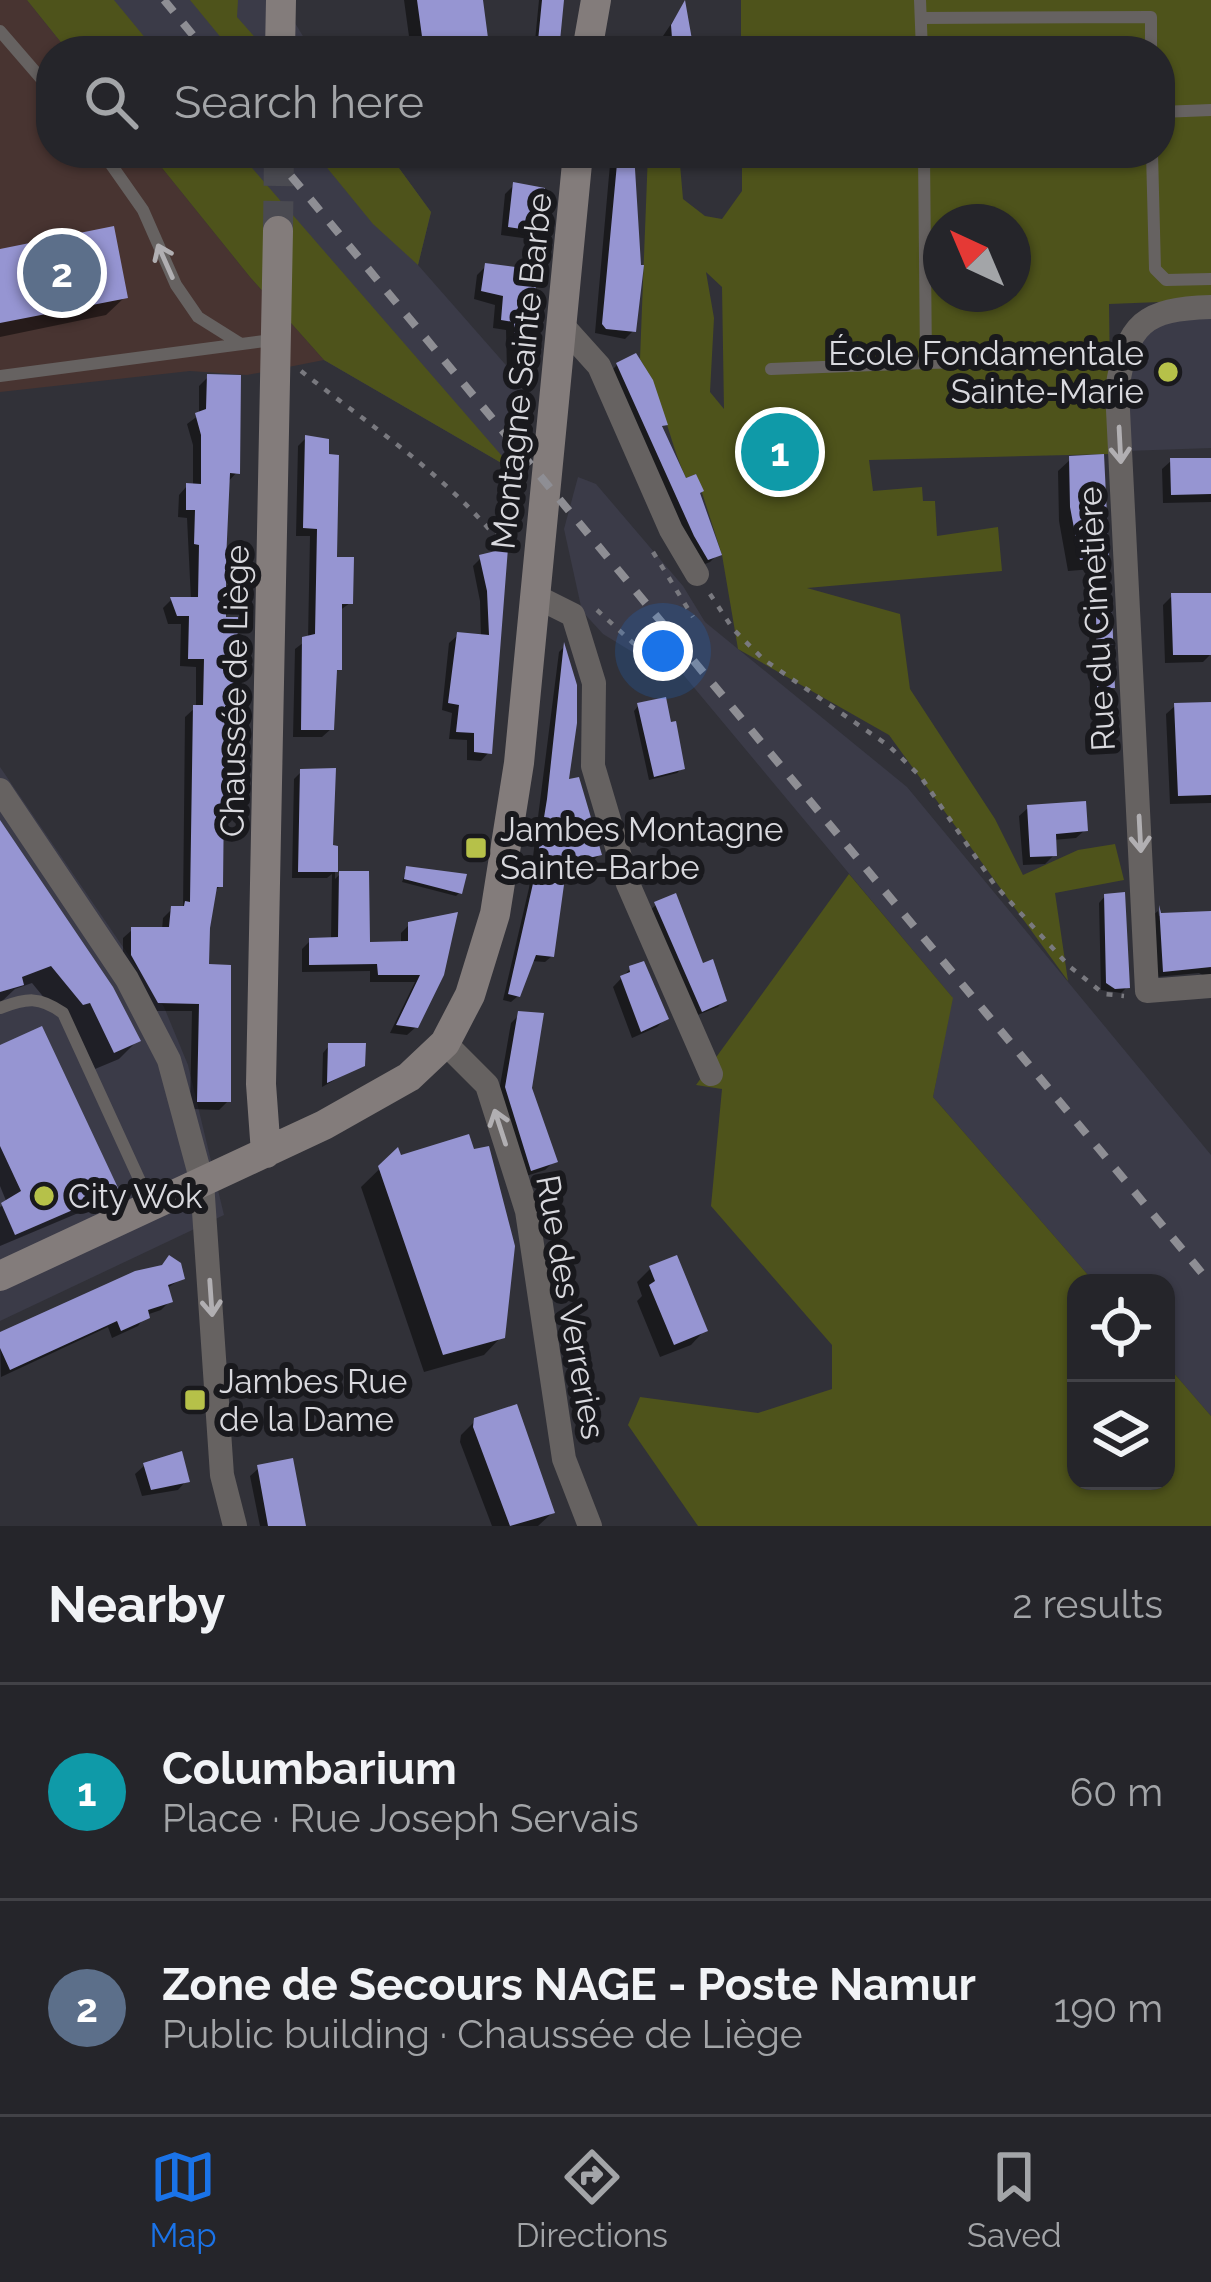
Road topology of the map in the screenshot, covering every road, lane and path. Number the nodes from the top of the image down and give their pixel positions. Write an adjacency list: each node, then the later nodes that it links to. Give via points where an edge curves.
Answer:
1 (280, 0): 8 (main road)
2 (596, 0): 9 (main road)
3 (920, 0): 6 (lane)
4 (1151, 0): 5 (lane)
5 (1151, 17): 6 (lane); 11 (lane)
6 (921, 18): 10 (lane)
7 (0, 31): 12 (lane)
8 (280, 36)
9 (590, 36)
10 (922, 36)
11 (1151, 36)
12 (36, 73)
13 (1211, 110): 14 (lane)
14 (1175, 111)
15 (113, 168): 23 (lane, one-way to 15, via 198,317)
16 (577, 168): 22 (main road, Montagne Sainte Barbe)
17 (923, 168): 26 (lane)
18 (1152, 168): 20 (lane, via 1154,269 1166,280)
19 (278, 231): 24 (main road, Chaussée de Liège)
20 (1211, 279)
21 (1211, 307): 25 (street, via 1169,308 1140,325)
22 (563, 326): 29 (main road, Montagne Sainte Barbe); 30 (street, via 599,366)
23 (242, 344): 24 (lane); 28 (lane)
24 (278, 346): 29 (path, via 470,506 494,535); 38 (main road, Chaussée de Liège)
25 (1122, 359): 26 (lane); 34 (street, Rue du Cimetière, one-way to 34, via 1117,390)
26 (926, 363): 27 (lane)
27 (772, 369)
28 (0, 376)
29 (540, 543): 31 (main road, Montagne Sainte Barbe)
30 (697, 574): 34 (path, via 763,659 890,746 921,777 994,884 1069,966 1104,994)
31 (535, 596): 36 (main road, Montagne Sainte Barbe, via 495,914); 37 (street, Montagne Sainte Barbe, via 573,615 594,683 593,766 628,884)
32 (0, 790): 39 (street, via 150,1018)
33 (1211, 986): 34 (street)
34 (1148, 992)
35 (0, 1009): 40 (lane, via 28,998 63,1013)
36 (445, 1043): 38 (main road, via 409,1077); 43 (street, Rue des Verreries, one-way to 36, via 564,1459 527,1210 487,1085)
37 (711, 1074)
38 (266, 1153): 39 (main road)
39 (202, 1182): 40 (main road); 42 (street, one-way to 42, via 223,1475)
40 (152, 1206): 41 (main road)
41 (0, 1276)
42 (235, 1526)
43 (590, 1526)

